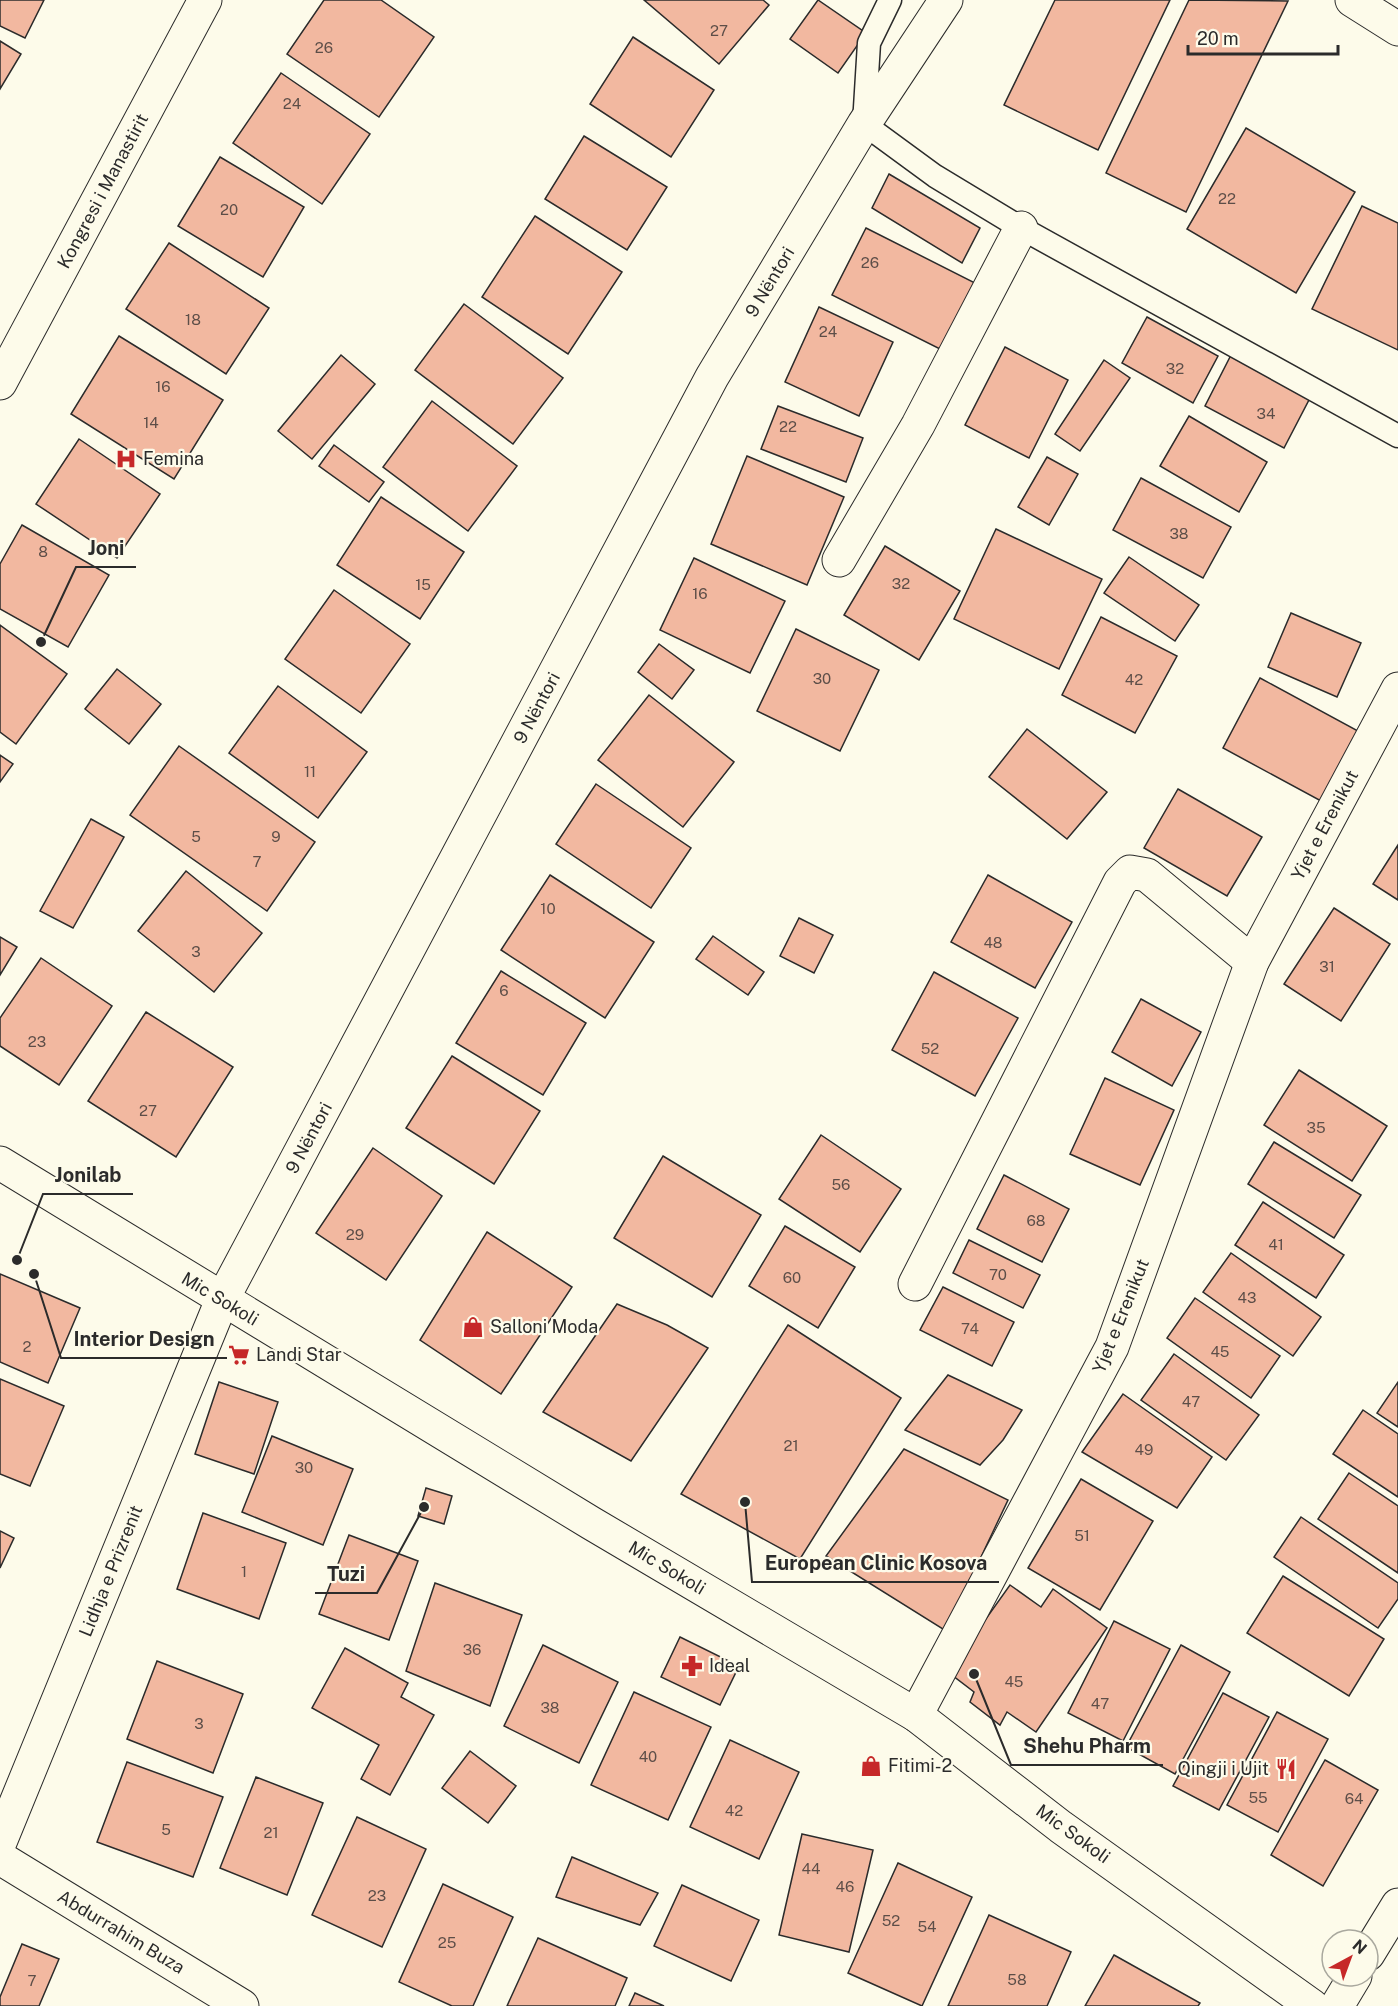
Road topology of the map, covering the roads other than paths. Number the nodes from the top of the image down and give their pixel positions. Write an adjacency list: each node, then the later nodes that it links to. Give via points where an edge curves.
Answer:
1 (205, 0): 8 (street, Kongresi i Manastirit)
2 (890, 0): 6 (lane, via 869,43)
3 (946, 0): 6 (street, 9 Nëntori)
4 (1352, 0): 5 (street)
5 (1398, 29)
6 (864, 124): 7 (lane, via 935,176); 15 (street, 9 Nëntori, via 712,378)
7 (1021, 228): 9 (lane); 10 (street, via 918,425)
8 (0, 383)
9 (1398, 436)
10 (839, 560)
11 (1398, 689): 12 (street, Yjet e Erenikut)
12 (1252, 962): 14 (street, via 1146,875 1130,872 1120,882); 16 (street, Yjet e Erenikut, via 1112,1347)
13 (0, 1163): 15 (street, Mic Sokoli)
14 (915, 1284)
15 (222, 1300): 16 (street, Mic Sokoli); 17 (street, Lidhja e Prizrenit)
16 (916, 1715): 23 (street, Mic Sokoli, via 1061,1827)
17 (0, 1842)
18 (0, 1858): 22 (street, Abdurrahim Buza)
19 (1398, 1905): 20 (street)
20 (1380, 1934)
21 (1348, 1988): 24 (street)
22 (242, 2006)
23 (1312, 2006)
24 (1337, 2006)

